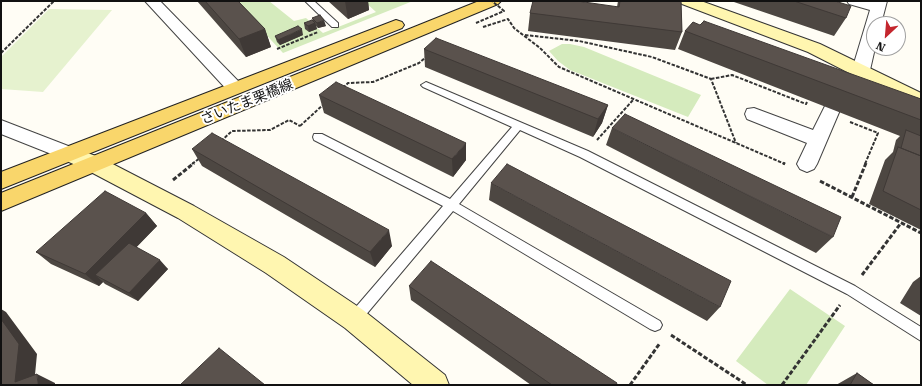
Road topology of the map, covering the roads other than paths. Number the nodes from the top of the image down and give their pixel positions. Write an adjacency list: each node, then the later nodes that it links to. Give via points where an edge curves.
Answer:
1 (152, 1): 11 (street)
2 (309, 1): 8 (lane)
3 (456, 1): 11 (main road, さいたま栗橋線)
4 (492, 1): 20 (main road, さいたま栗橋線)
5 (687, 1): 9 (street, via 814,48)
6 (854, 1): 7 (street)
7 (879, 5): 9 (street)
8 (335, 25)
9 (855, 68): 12 (street)
10 (426, 85): 15 (lane)
11 (235, 88): 19 (main road, さいたま栗橋線)
12 (921, 100)
13 (822, 109): 18 (street)
14 (754, 114): 18 (street)
15 (519, 125): 24 (lane); 27 (lane, via 584,154 851,290)
16 (1, 127): 19 (street)
17 (318, 137): 24 (lane)
18 (818, 140): 21 (street)
19 (69, 154): 20 (street); 22 (main road, さいたま栗橋線)
20 (94, 164): 23 (main road, さいたま栗橋線); 25 (street, via 186,212 275,265)
21 (799, 165)
22 (1, 181)
23 (1, 202)
24 (452, 205): 25 (lane); 26 (lane)
25 (354, 319): 28 (street)
26 (655, 325)
27 (921, 335)
28 (436, 385)

